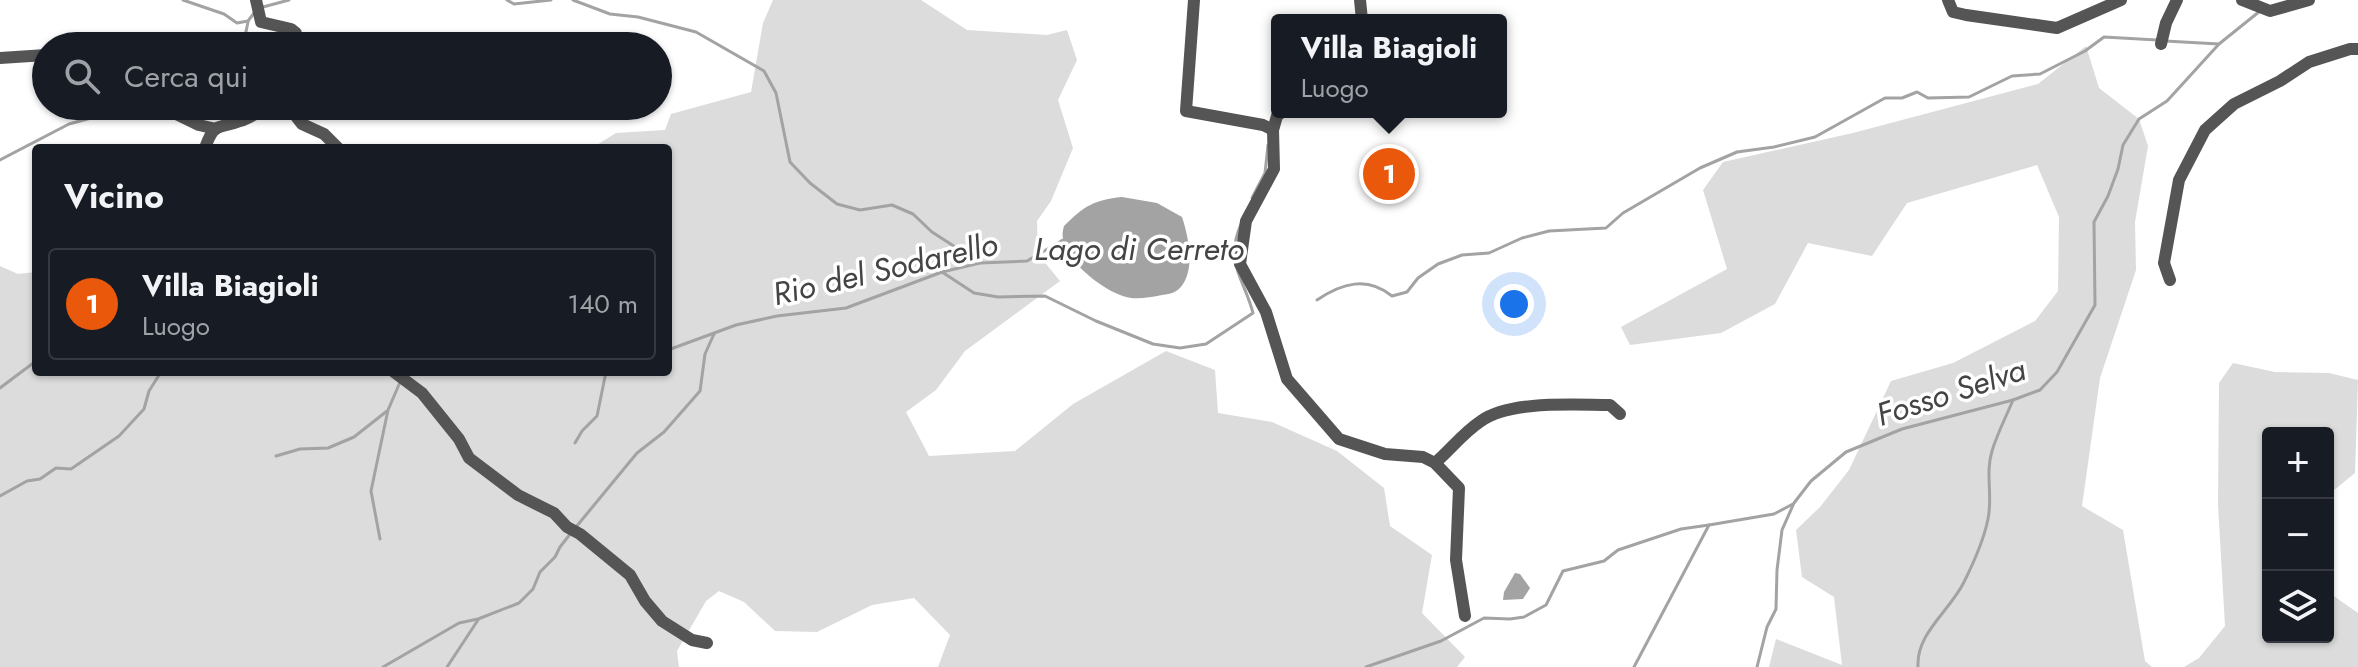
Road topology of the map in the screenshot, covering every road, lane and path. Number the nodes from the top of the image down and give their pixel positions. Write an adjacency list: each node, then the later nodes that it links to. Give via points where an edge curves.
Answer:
1 (1194, 0): 18 (street, via 1186,111)
2 (1948, 0): 3 (street, via 1953,12 2057,28)
3 (2119, 0)
4 (2177, 0): 9 (street)
5 (2309, 0): 6 (street, via 2277,10)
6 (2245, 1)
7 (257, 3): 8 (street, via 261,22)
8 (295, 32)
9 (2164, 34)
10 (2358, 49): 21 (street, via 2309,62 2234,104 2205,130 2179,180 2164,263)
11 (32, 56): 12 (street)
12 (0, 58)
13 (1276, 118): 18 (street)
14 (189, 120): 17 (street)
15 (243, 120): 17 (street)
16 (299, 120): 20 (street)
17 (216, 129): 19 (street)
18 (1273, 130): 24 (street, via 1274,169 1246,221 1240,264 1266,312 1287,379 1339,439)
19 (207, 144)
20 (334, 144)
21 (2170, 280)
22 (399, 376): 26 (street, via 422,393 469,458 518,495 554,513 630,575 662,621)
23 (1620, 414): 24 (street, via 1610,405 1496,413 1462,435)
24 (1435, 463): 25 (street, via 1459,488 1456,560)
25 (1465, 616)
26 (707, 643)

